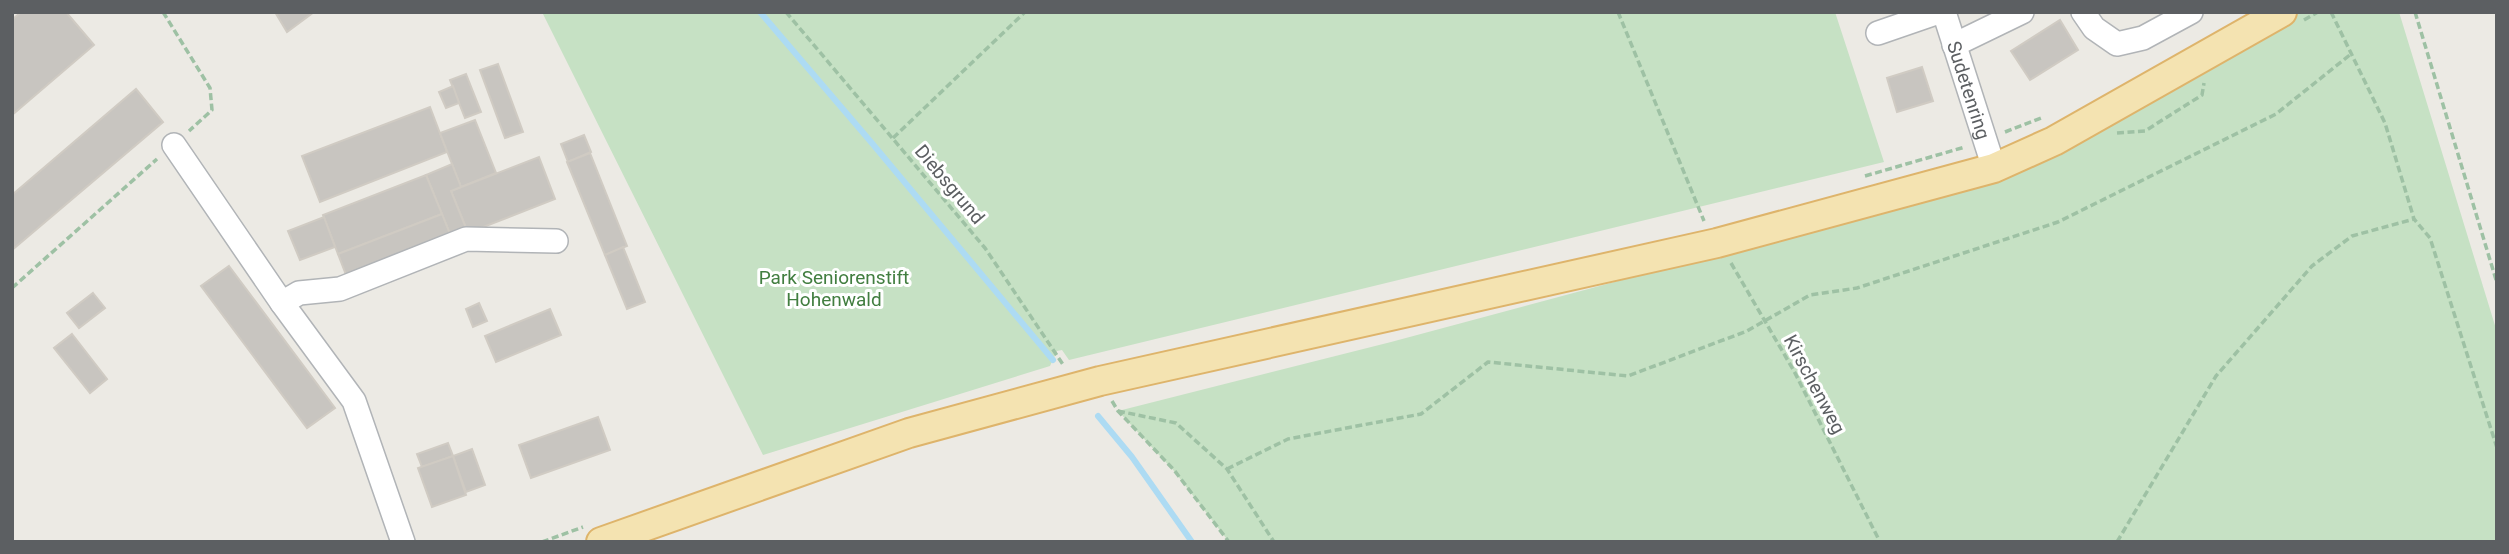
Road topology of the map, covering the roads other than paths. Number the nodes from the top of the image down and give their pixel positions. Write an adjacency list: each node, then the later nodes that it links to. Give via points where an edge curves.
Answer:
1 (1941, 12): 6 (street); 7 (street, Sudetenring)
2 (2022, 12): 7 (street)
3 (2083, 12): 4 (street, via 2094,28 2117,44 2143,38)
4 (2191, 12)
5 (2282, 12): 9 (main road, via 2054,141)
6 (1878, 33)
7 (1954, 45): 9 (street, Sudetenring)
8 (174, 145): 11 (street)
9 (1994, 168): 13 (main road, via 1073,387 909,433)
10 (556, 241): 11 (street, via 467,239 340,289 299,293)
11 (282, 303): 12 (street, via 354,401)
12 (403, 542)
13 (601, 542)

